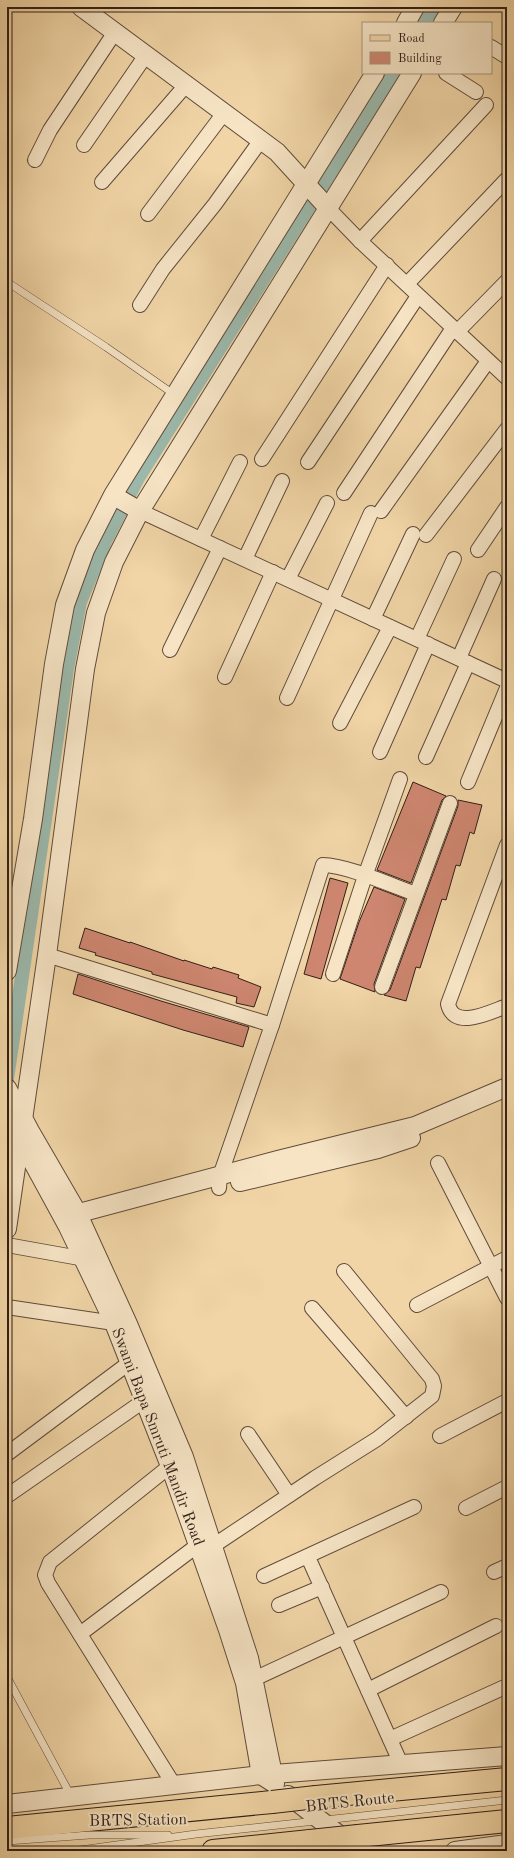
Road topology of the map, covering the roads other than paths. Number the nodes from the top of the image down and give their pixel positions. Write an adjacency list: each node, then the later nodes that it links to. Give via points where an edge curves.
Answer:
1 (81, 7): 4 (street)
2 (416, 7): 3 (street)
3 (407, 22)
4 (115, 32): 6 (street); 17 (street, via 50,130)
5 (492, 48): 7 (street)
6 (146, 55): 11 (street); 16 (street)
7 (507, 56)
8 (374, 74): 20 (street)
9 (411, 74): 21 (street)
10 (448, 74): 12 (street)
11 (186, 85): 14 (street); 19 (street)
12 (476, 92)
13 (486, 105): 23 (street)
14 (224, 113): 15 (street); 22 (street)
15 (261, 140): 20 (street, via 277,152); 29 (street, via 215,204 163,269)
16 (84, 145)
17 (35, 160)
18 (507, 179): 27 (street)
19 (102, 182)
20 (306, 186): 21 (street); 33 (street)
21 (327, 208): 23 (street); 43 (street)
22 (148, 214)
23 (360, 241): 24 (street)
24 (386, 266): 27 (street); 35 (street)
25 (507, 280): 30 (street)
26 (7, 282): 33 (lane)
27 (406, 284): 28 (street)
28 (418, 296): 30 (street); 37 (street)
29 (140, 305)
30 (455, 330): 31 (street); 39 (street)
31 (488, 361): 32 (street); 52 (street, via 376,512)
32 (507, 378)
33 (175, 395): 40 (street)
34 (507, 429): 53 (street, via 420,535)
35 (262, 459)
36 (240, 462): 44 (street)
37 (308, 462)
38 (282, 481): 47 (street)
39 (344, 493)
40 (113, 495): 43 (street); 72 (street, via 85,550 65,605)
41 (327, 502): 50 (street)
42 (507, 507): 46 (street)
43 (140, 511): 44 (street); 71 (street, via 114,562 96,613 85,669)
44 (201, 539): 45 (street)
45 (220, 548): 47 (street); 56 (street)
46 (478, 550)
47 (245, 559): 49 (street)
48 (454, 559): 55 (street)
49 (272, 572): 50 (street); 58 (street)
50 (288, 579): 52 (street)
51 (494, 579): 57 (street)
52 (332, 600): 53 (street); 61 (street)
53 (373, 619): 54 (street)
54 (390, 627): 55 (street); 62 (street)
55 (422, 642): 57 (street); 63 (street)
56 (170, 650)
57 (464, 661): 59 (street); 64 (street)
58 (225, 677)
59 (507, 681)
60 (507, 688): 66 (street)
61 (287, 698)
62 (340, 723)
63 (380, 752)
64 (426, 757)
65 (400, 779): 69 (street)
66 (468, 782)
67 (450, 803): 70 (street)
68 (507, 845): 75 (street, via 448,1004 450,1012 458,1018 473,1018)
69 (365, 876): 70 (street); 73 (street); 76 (street, via 323,865)
70 (416, 894): 74 (street)
71 (47, 955): 76 (street); 81 (street)
72 (7, 971)
73 (333, 974)
74 (382, 988)
75 (507, 1006)
76 (272, 1025): 84 (street)
77 (507, 1087): 80 (street)
78 (7, 1088): 81 (street)
79 (507, 1097): 80 (street)
80 (474, 1105): 84 (street, via 415,1126 278,1160)
81 (15, 1116): 82 (street, Swami Bapa Smruti Mandir Road); 85 (street)
82 (19, 1137): 85 (street, Swami Bapa Smruti Mandir Road); 86 (street)
83 (438, 1163): 90 (street)
84 (220, 1182): 85 (street)
85 (73, 1220): 89 (street, Swami Bapa Smruti Mandir Road); 110 (street, via 169,1419 184,1457)
86 (7, 1229)
87 (7, 1245): 89 (street)
88 (507, 1258): 90 (street)
89 (85, 1259): 96 (street, Swami Bapa Smruti Mandir Road)
90 (491, 1266): 92 (street); 93 (street)
91 (344, 1271): 100 (street, via 432,1379 432,1396)
92 (507, 1298)
93 (418, 1305)
94 (7, 1306): 96 (street)
95 (312, 1308): 100 (street)
96 (114, 1323): 97 (street, Swami Bapa Smruti Mandir Road)
97 (129, 1363): 98 (street, Swami Bapa Smruti Mandir Road); 103 (street)
98 (145, 1400): 104 (street, Swami Bapa Smruti Mandir Road); 106 (street)
99 (507, 1401): 102 (street)
100 (406, 1417): 107 (street, via 377,1439)
101 (248, 1434): 107 (street)
102 (440, 1436)
103 (7, 1454)
104 (170, 1466): 110 (street, Swami Bapa Smruti Mandir Road); 119 (street, via 50,1562 45,1576)
105 (507, 1488): 109 (street)
106 (7, 1496)
107 (289, 1496): 110 (street)
108 (414, 1507): 111 (street)
109 (466, 1508)
110 (205, 1546): 119 (street); 122 (street, via 239,1624); 129 (street, Swami Bapa Smruti Mandir Road, via 245,1683)
111 (308, 1557): 114 (street); 115 (street)
112 (507, 1566): 113 (street)
113 (494, 1572)
114 (264, 1576)
115 (322, 1587): 117 (street); 120 (street)
116 (441, 1592): 120 (street)
117 (279, 1605)
118 (496, 1626): 124 (street)
119 (80, 1634): 130 (street)
120 (344, 1637): 122 (street); 124 (street)
121 (7, 1677): 131 (lane)
122 (254, 1679): 129 (street)
123 (507, 1686): 125 (street)
124 (368, 1690): 125 (street)
125 (390, 1739): 127 (street)
126 (507, 1756): 127 (street)
127 (402, 1764): 129 (street)
128 (507, 1779): 129 (main road, bridge, via 316,1797)
129 (270, 1784): 130 (street); 134 (street); 136 (main road)
130 (174, 1785): 131 (street)
131 (71, 1796): 133 (street)
132 (507, 1800): 134 (lane, BRTS Route)
133 (7, 1804)
134 (320, 1820): 137 (lane, BRTS Route); 139 (street)
135 (507, 1821): 139 (main road)
136 (7, 1828)
137 (196, 1834): 138 (lane, BRTS Station); 142 (lane, BRTS Station)
138 (7, 1841)
139 (359, 1844): 143 (main road, bridge, via 310,1841)
140 (507, 1844): 141 (street)
141 (467, 1850)
142 (73, 1851)
143 (213, 1851)

